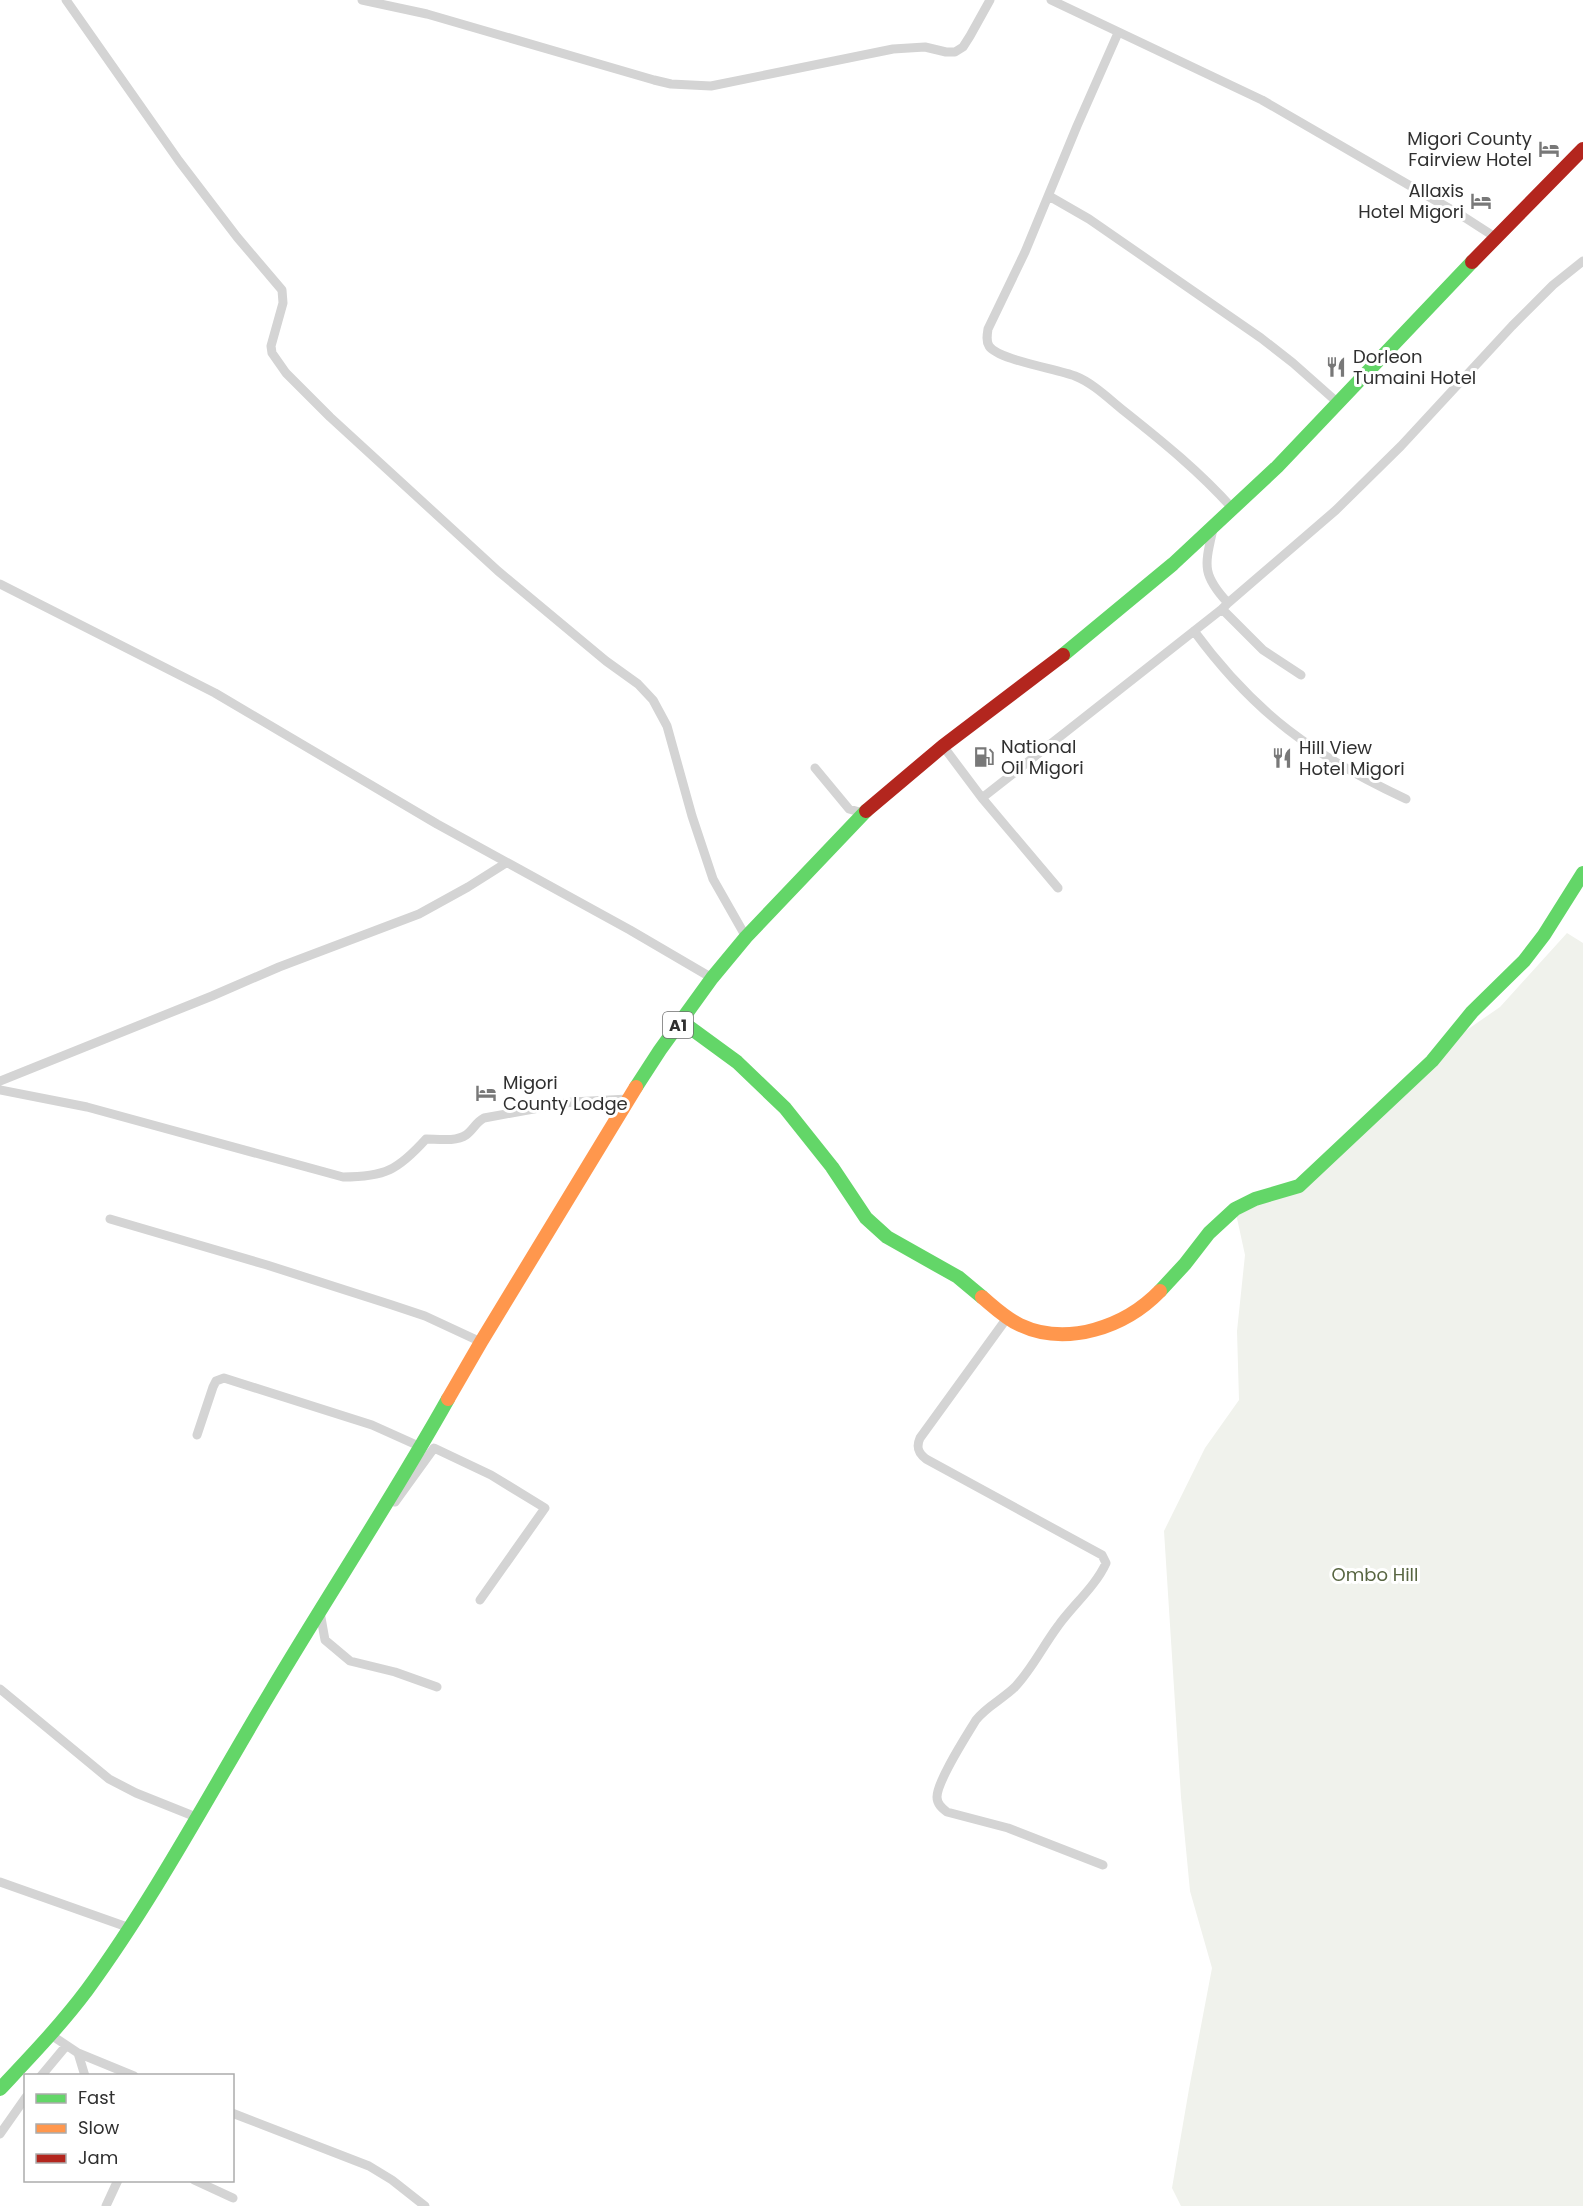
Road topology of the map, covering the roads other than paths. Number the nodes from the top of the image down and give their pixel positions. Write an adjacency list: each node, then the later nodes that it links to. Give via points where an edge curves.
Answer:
1 (66, 0): 25 (street, via 179,161 282,290 283,303 271,346 286,373 498,571 653,700 667,726 710,871)
2 (362, 0): 3 (street, via 427,14 654,80 711,87 893,49 925,47 956,52 963,47)
3 (990, 0)
4 (1051, 0): 5 (street)
5 (1119, 33): 7 (street); 8 (street, via 1262,100)
6 (1583, 149): 8 (main road, A1)
7 (1049, 196): 10 (street, via 1089,219 1261,338); 11 (street, via 988,329 989,346 998,353 1059,370 1088,383 1177,453)
8 (1495, 237): 10 (main road, A1)
9 (1583, 261): 14 (street, via 1506,332 1336,510)
10 (1337, 402): 11 (main road, A1)
11 (1233, 509): 12 (main road, A1)
12 (1213, 529): 14 (street, via 1207,570); 17 (main road, A1, via 1079,642)
13 (0, 584): 22 (street, via 214,693)
14 (1225, 606): 15 (street); 16 (street, via 1263,650)
15 (1194, 631): 19 (street); 20 (street, via 1235,682 1283,727 1333,762)
16 (1301, 675)
17 (943, 746): 19 (street); 21 (main road, A1)
18 (815, 768): 21 (street, via 849,809)
19 (982, 798): 24 (street)
20 (1406, 800)
21 (863, 813): 25 (main road, A1)
22 (506, 863): 26 (street); 28 (street, via 419,914)
23 (1583, 873): 32 (main road, via 1524,961 1472,1012 1402,1091 1299,1186 1244,1203 1221,1220 1151,1300 1115,1323 1077,1334 1058,1334 1022,1326)
24 (1058, 888)
25 (746, 937): 26 (main road, A1)
26 (712, 978): 27 (main road, A1)
27 (681, 1021): 30 (main road, A1); 32 (main road, via 737,1062 785,1108 877,1229 958,1277)
28 (0, 1081)
29 (0, 1090): 30 (street, via 87,1107 343,1177 389,1171 407,1160 426,1139 461,1137 480,1119 572,1102)
30 (628, 1099): 33 (main road, A1)
31 (110, 1219): 33 (street, via 392,1305)
32 (1007, 1318): 41 (street, via 920,1438 919,1451 934,1464 1102,1555 1106,1563 1024,1677 976,1720 937,1797 947,1812 1008,1828)
33 (481, 1342): 35 (main road, A1)
34 (197, 1435): 35 (street, via 213,1387 224,1378 372,1425)
35 (421, 1448): 37 (main road, A1)
36 (480, 1600): 37 (street, via 545,1508 491,1475 434,1448)
37 (320, 1610): 38 (street, via 325,1640 350,1661); 40 (main road, A1)
38 (436, 1687)
39 (0, 1689): 40 (street, via 109,1779)
40 (196, 1816): 43 (main road, A1)
41 (1103, 1866)
42 (0, 1882): 43 (street)
43 (130, 1928): 44 (main road, A1)
44 (51, 2035): 45 (street); 50 (main road, A1)
45 (66, 2046): 46 (street); 48 (street)
46 (78, 2053): 47 (street); 49 (street)
47 (119, 2073)
48 (42, 2074)
49 (84, 2074)
50 (0, 2089)
51 (24, 2100): 53 (street)
52 (234, 2114): 58 (street, via 369,2166)
53 (0, 2134)
54 (118, 2182): 57 (street)
55 (196, 2182): 56 (street)
56 (233, 2198)
57 (106, 2206)
58 (425, 2206)

